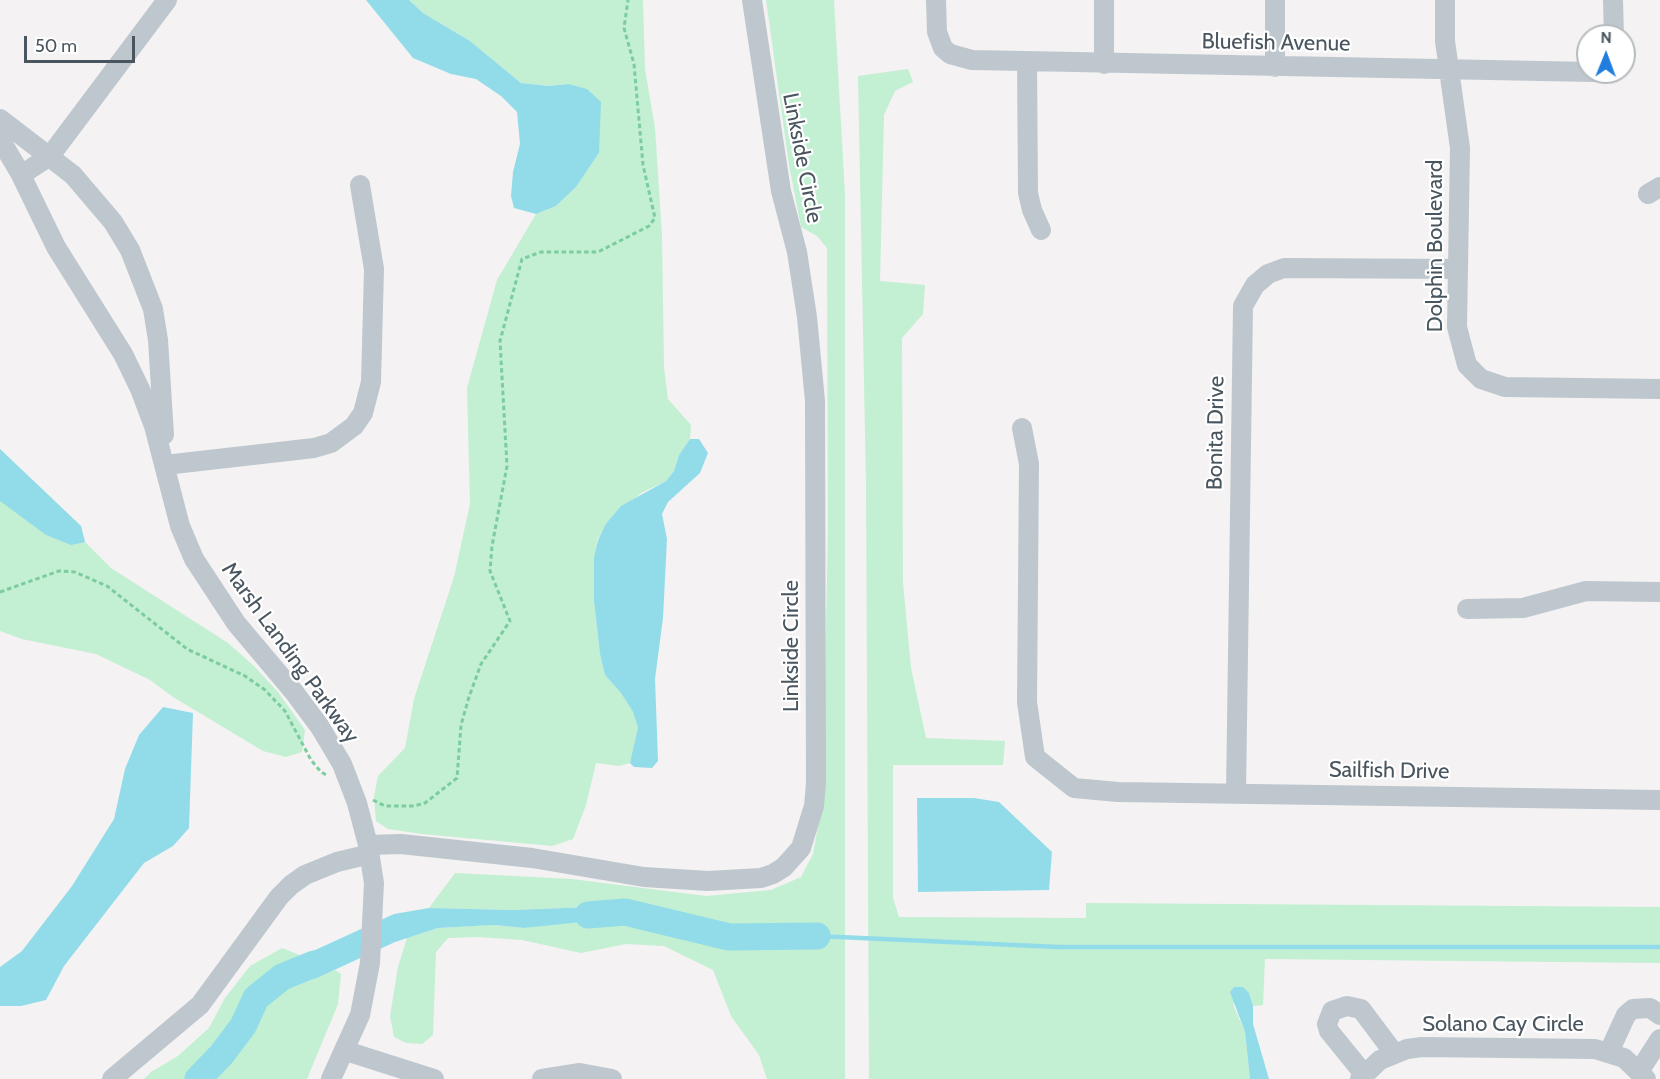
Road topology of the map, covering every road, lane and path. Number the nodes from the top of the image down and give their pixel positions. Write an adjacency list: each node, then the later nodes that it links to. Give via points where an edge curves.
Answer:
1 (167, 0): 10 (street)
2 (184, 0): 10 (street)
3 (628, 0): 30 (path, via 624,28 634,64 643,165 655,218 598,252 541,252 522,259 500,341 507,466 490,571 510,621 481,664 469,697 461,724 456,778 425,803 414,806 385,806)
4 (752, 0): 33 (street, Linkside Circle, via 781,191 797,252 814,401 816,783 814,806 801,848 773,874 708,881 644,877 532,858 400,844)
5 (936, 0): 12 (street, Bluefish Avenue, via 937,32 950,54 972,60)
6 (1104, 0): 13 (street)
7 (1275, 0): 14 (street)
8 (1444, 0): 15 (street, Dolphin Boulevard)
9 (1613, 0): 11 (street)
10 (155, 19): 19 (street)
11 (1614, 24)
12 (1027, 62): 13 (street, Bluefish Avenue); 22 (street, via 1028,193)
13 (1104, 64): 14 (street, Bluefish Avenue)
14 (1275, 67): 15 (street, Bluefish Avenue)
15 (1450, 70): 16 (street, Bluefish Avenue); 23 (street, Dolphin Boulevard, via 1460,148)
16 (1576, 73)
17 (0, 119): 19 (street, Marsh Landing Parkway)
18 (0, 139): 20 (street, Marsh Landing Parkway)
19 (50, 156): 20 (street); 26 (street, Marsh Landing Parkway, via 107,213 143,279 158,340)
20 (21, 175): 26 (street, Marsh Landing Parkway, via 56,247 123,354 154,426)
21 (360, 185): 26 (street, via 374,269 371,382 366,406 354,426 332,443 314,448)
22 (1041, 230)
23 (1458, 269): 24 (street, Dolphin Boulevard, via 1460,347 1467,364 1481,378 1505,387); 31 (street, Bonita Drive, via 1284,268 1261,279 1250,291 1244,306)
24 (1660, 389)
25 (1022, 428): 31 (street, Sailfish Drive, via 1029,464 1027,702 1035,757 1074,788)
26 (165, 465): 30 (street, Marsh Landing Parkway, via 180,526 208,583 236,624 320,727)
27 (0, 591): 30 (path, via 59,571 91,578 106,586 187,649 265,690 285,711 321,772)
28 (1660, 592): 29 (street, via 1586,591 1523,608)
29 (1467, 609)
30 (352, 789): 33 (street, Marsh Landing Parkway)
31 (1236, 793): 32 (street, Sailfish Drive)
32 (1660, 800)
33 (369, 849): 36 (street, Marsh Landing Parkway, via 375,912 370,963 360,1015); 41 (street, Linkside Circle, via 305,875 291,885 200,1005)
34 (1660, 1015): 37 (street, via 1650,1008 1633,1009 1626,1015)
35 (1660, 1039): 39 (street)
36 (345, 1051): 42 (street, Marsh Landing Parkway); 43 (street)
37 (1609, 1052): 38 (street, Solano Cay Circle, via 1422,1047); 39 (street, Solano Cay Circle, via 1624,1058)
38 (1394, 1053): 40 (street, Solano Cay Circle); 40 (street, via 1361,1009 1347,1006 1332,1011 1327,1023 1329,1031)
39 (1643, 1075)
40 (1362, 1077)
41 (112, 1079)
42 (331, 1079)
43 (435, 1079)
44 (542, 1079): 45 (street, via 580,1073)
45 (612, 1079)

